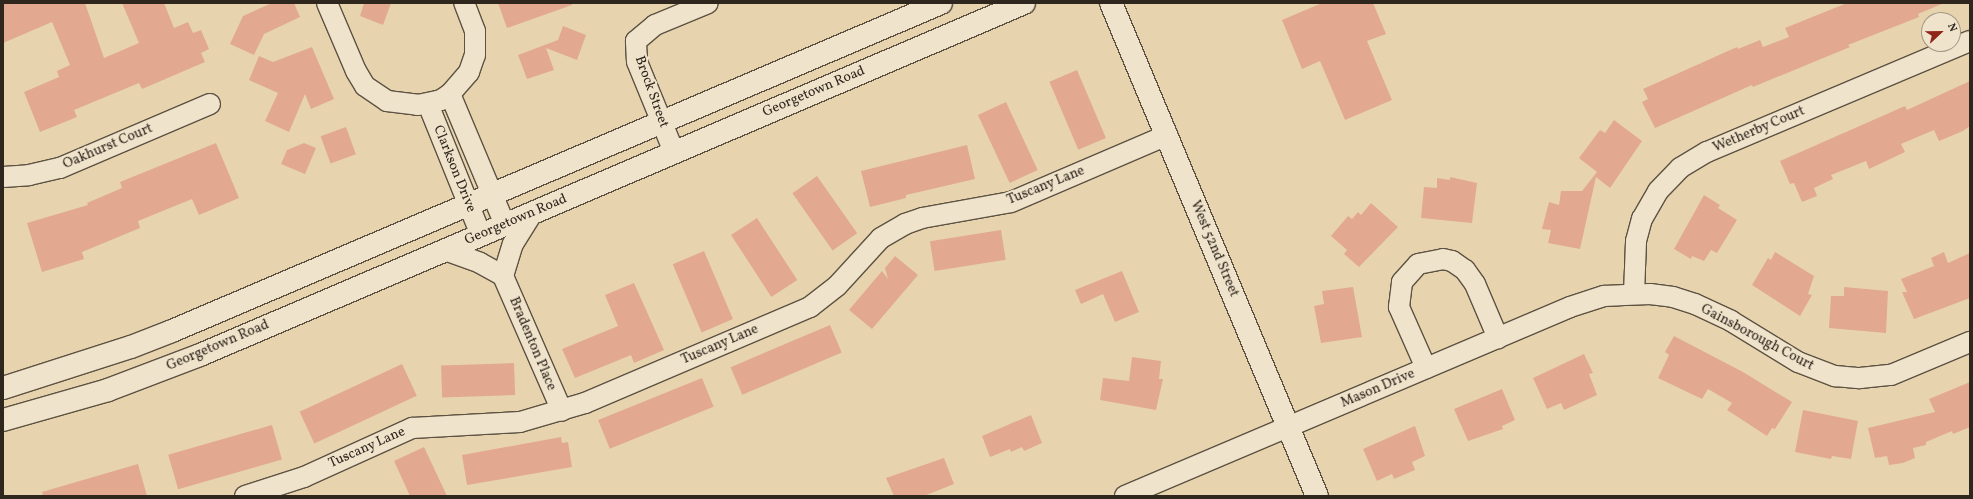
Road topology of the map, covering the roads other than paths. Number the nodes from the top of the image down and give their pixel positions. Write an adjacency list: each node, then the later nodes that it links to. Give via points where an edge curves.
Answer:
1 (327, 3): 8 (street, via 365,86 387,100 407,105)
2 (464, 3): 8 (street, via 475,31 475,55 467,77)
3 (708, 3): 10 (street, Brock Street, via 655,25 636,41 637,62)
4 (941, 3): 10 (main road)
5 (1024, 3): 12 (main road, Georgetown Road)
6 (1112, 3): 11 (main road, West 52nd Street)
7 (1970, 41): 21 (street, Wetherby Court, via 1707,152 1680,168 1658,191 1642,219 1636,241)
8 (440, 99): 14 (street, Clarkson Drive); 15 (street, Clarkson Drive)
9 (210, 104): 13 (street, Oakhurst Court, via 66,166 30,176)
10 (661, 122): 12 (street, Brock Street); 14 (main road)
11 (1167, 135): 26 (street, Tuscany Lane, via 1011,202 905,224 881,238 837,286 810,307); 28 (main road, West 52nd Street)
12 (674, 152): 16 (main road, Georgetown Road)
13 (3, 177)
14 (492, 194): 15 (main road); 17 (street, Clarkson Drive)
15 (468, 204): 18 (street, Clarkson Drive); 25 (main road, via 132,347)
16 (532, 214): 17 (main road, Georgetown Road); 20 (street, via 513,244)
17 (505, 225): 18 (main road, Georgetown Road)
18 (481, 235): 19 (main road, Georgetown Road)
19 (445, 250): 20 (street, via 480,263); 27 (main road, Georgetown Road, via 200,355 108,390)
20 (503, 276): 26 (street, Bradenton Place)
21 (1634, 294): 22 (street, Mason Drive, via 1604,296 1583,302); 23 (street, Gainsborough Court, via 1673,297 1710,310 1798,362 1835,376 1860,378 1891,375)
22 (1498, 338): 24 (street, Mason Drive); 24 (street, via 1475,284 1465,270 1452,261 1443,259 1418,264 1402,282 1399,307)
23 (1970, 342)
24 (1426, 368): 28 (street, Mason Drive)
25 (3, 388)
26 (562, 411): 29 (street, Tuscany Lane, via 520,422 412,428 295,481)
27 (3, 420)
28 (1288, 427): 30 (street, Mason Drive); 31 (main road, West 52nd Street)
29 (245, 496)
30 (1125, 496)
31 (1317, 496)

